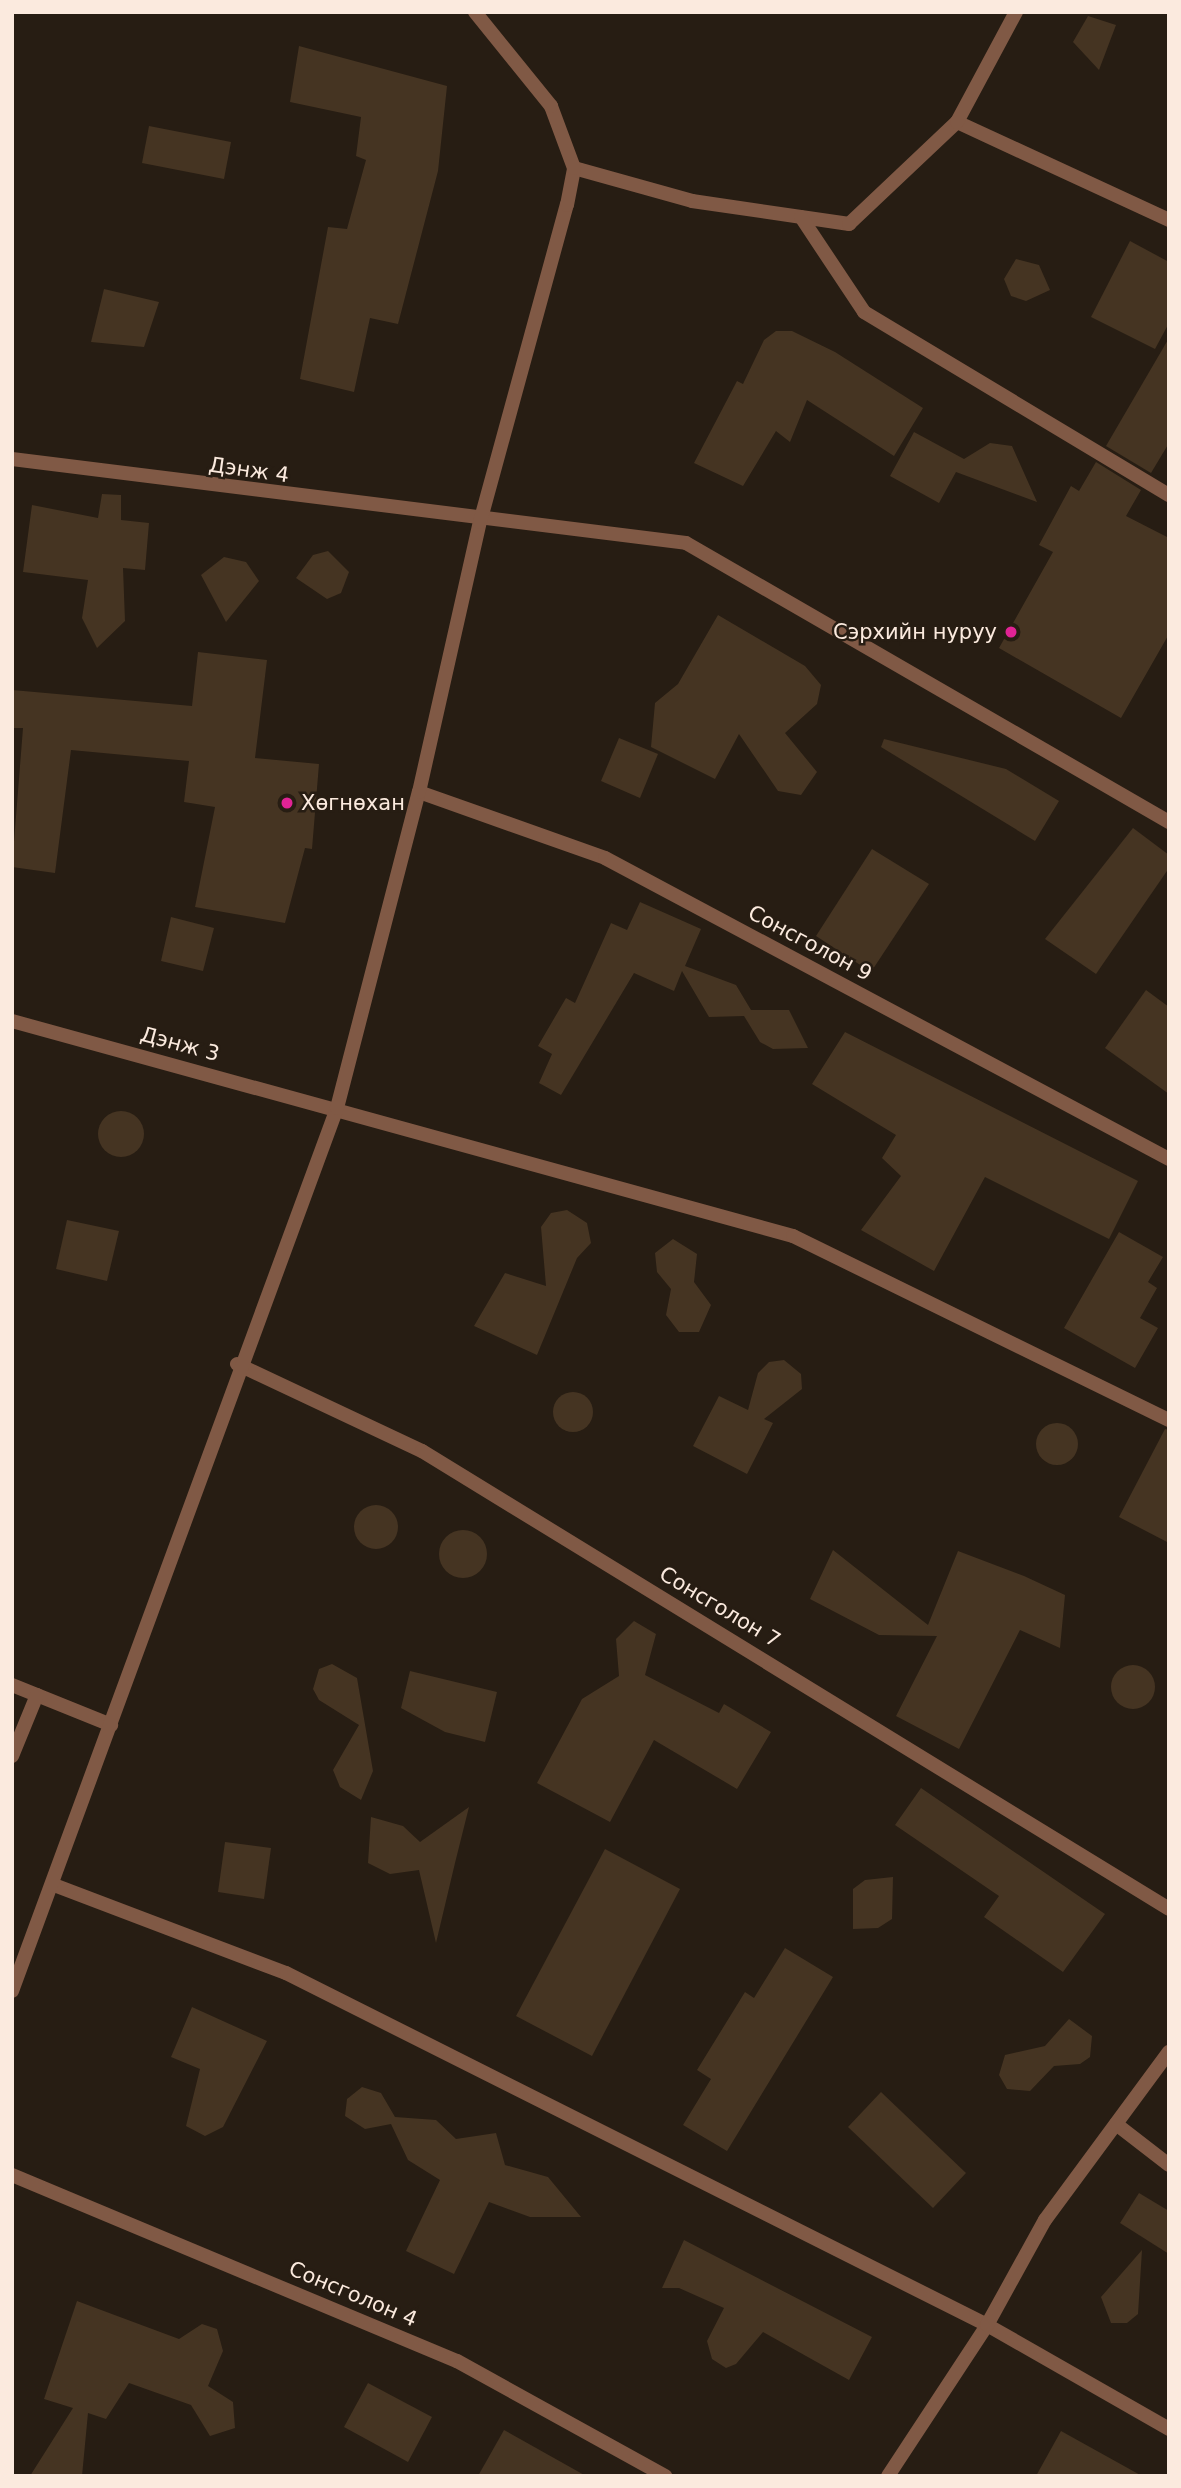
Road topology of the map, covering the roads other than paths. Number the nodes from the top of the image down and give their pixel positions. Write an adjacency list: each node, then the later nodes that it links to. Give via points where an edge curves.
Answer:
1 (475, 12): 4 (street, via 551,106)
2 (1016, 12): 3 (street)
3 (957, 122): 5 (street, via 849,224); 6 (street)
4 (574, 168): 5 (street, via 692,201); 9 (street)
5 (802, 217): 8 (street, via 864,312)
6 (1169, 220)
7 (12, 459): 9 (street, Дэнж 4)
8 (1169, 495)
9 (480, 522): 10 (street); 11 (street, Дэнж 4, via 686,544)
10 (419, 792): 13 (street); 14 (street, Сонсголон 9, via 606,858)
11 (1169, 822)
12 (12, 1021): 13 (street, Дэнж 3)
13 (337, 1108): 15 (street); 16 (street, Дэнж 3, via 793,1236)
14 (1169, 1159)
15 (237, 1364): 19 (street); 22 (street, Сонсголон 7, via 422,1451)
16 (1169, 1420)
17 (12, 1685): 18 (street)
18 (37, 1695): 19 (street); 20 (street)
19 (111, 1724): 21 (street)
20 (12, 1756)
21 (54, 1885): 23 (street); 28 (street, via 286,1973)
22 (1169, 1909)
23 (12, 1991)
24 (1169, 2052): 25 (street)
25 (1116, 2124): 26 (street); 28 (street, via 1045,2220)
26 (1169, 2165)
27 (12, 2175): 30 (street, Сонсголон 4, via 457,2361)
28 (987, 2325): 29 (street); 31 (street)
29 (1169, 2429)
30 (665, 2476)
31 (888, 2476)

